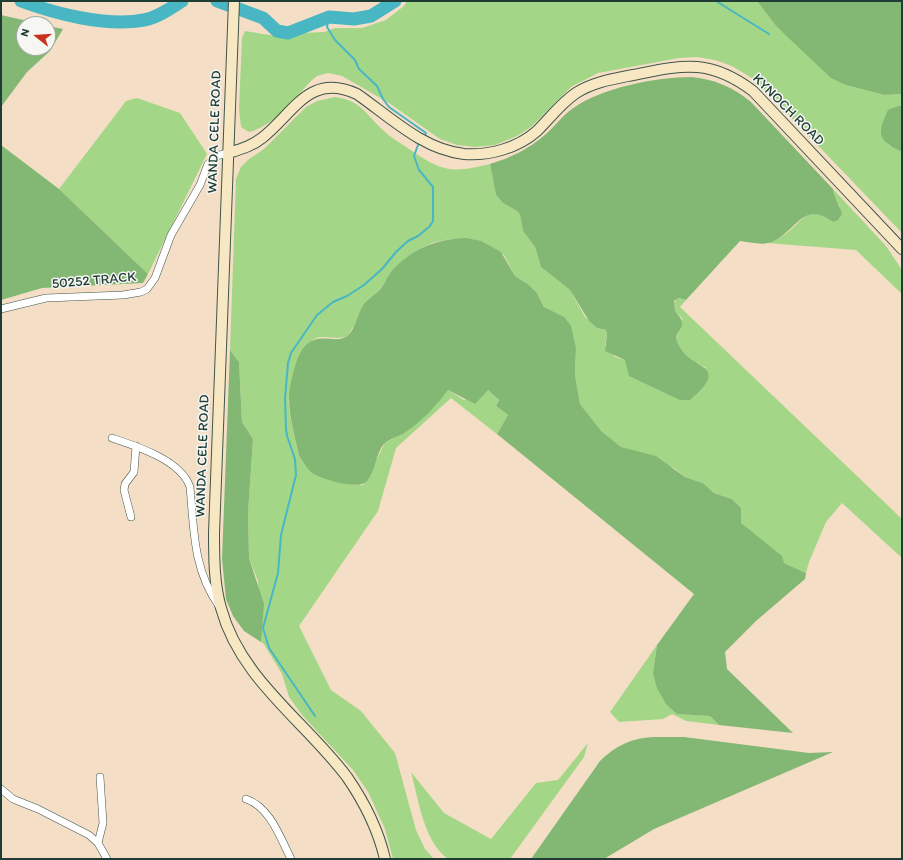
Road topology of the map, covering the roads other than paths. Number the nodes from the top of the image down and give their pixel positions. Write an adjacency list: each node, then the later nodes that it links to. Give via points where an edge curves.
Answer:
1 (234, 1): 2 (street, WANDA CELE ROAD)
2 (228, 153): 3 (street, KYNOCH ROAD, via 251,145 273,128 310,92 327,87 357,94 426,143 464,154 496,152 510,147 536,131 570,98 594,84 669,68 699,67 719,71 753,91); 4 (street, 50252 TRACK, via 216,156 208,164 200,185 171,235 155,278 147,289 123,295 46,298); 8 (street, WANDA CELE ROAD, via 214,533 214,556)
3 (902, 249)
4 (1, 309)
5 (112, 438): 6 (street)
6 (136, 446): 7 (street, via 134,472 125,484 124,490); 8 (street, via 187,478 198,563 209,592)
7 (131, 517)
8 (221, 608): 15 (street, WANDA CELE ROAD, via 246,662 332,759 360,797 376,827)
9 (100, 777): 12 (street, via 103,823)
10 (1, 789): 12 (street, via 6,795 83,831)
11 (246, 799): 14 (street, via 255,802 265,811)
12 (98, 843): 13 (street)
13 (108, 859)
14 (291, 859)
15 (385, 859)

